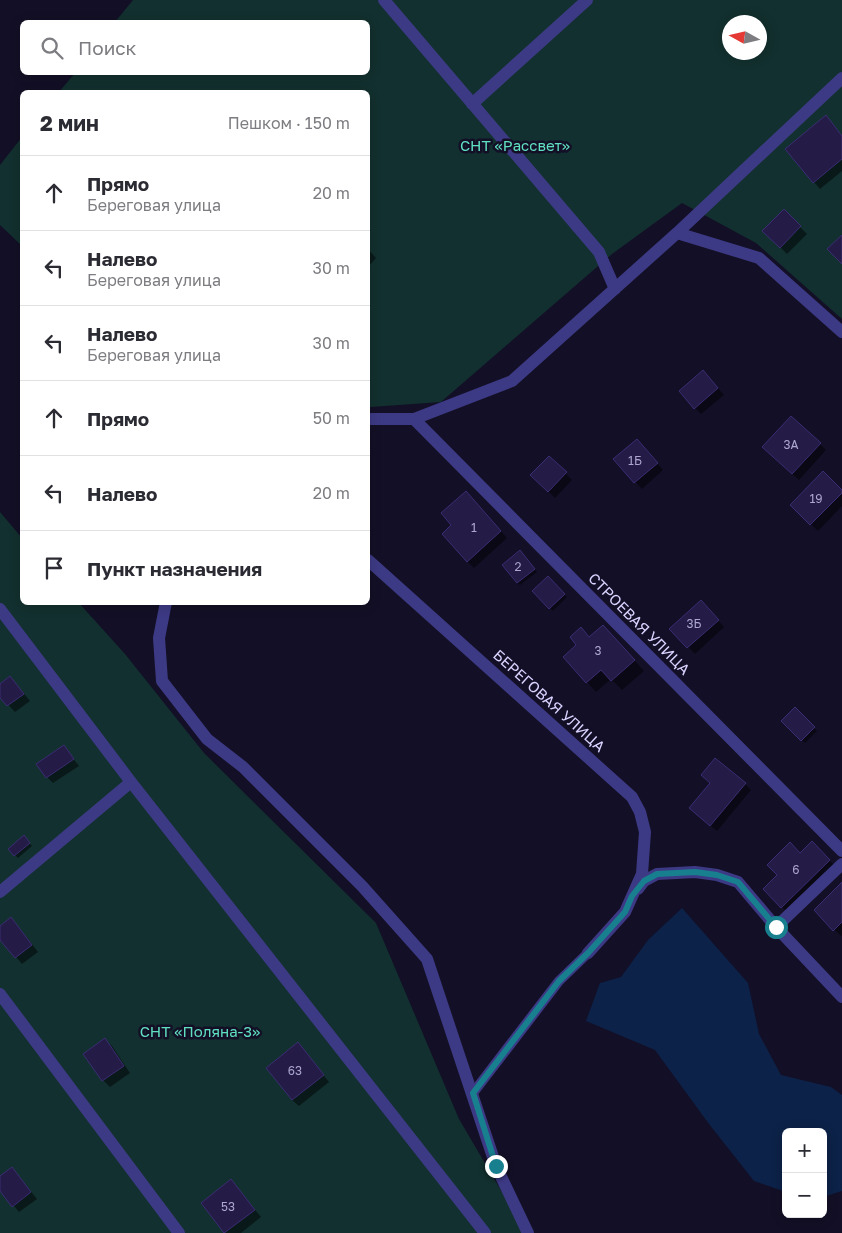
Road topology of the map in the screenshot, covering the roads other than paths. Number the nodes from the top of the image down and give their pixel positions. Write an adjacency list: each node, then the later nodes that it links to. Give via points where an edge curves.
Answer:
1 (384, 0): 4 (street)
2 (587, 0): 4 (street)
3 (842, 78): 5 (street)
4 (472, 104): 6 (street, via 599,252)
5 (677, 233): 6 (street); 7 (street, via 759,258)
6 (615, 289): 9 (street, via 512,381)
7 (842, 332)
8 (370, 419): 9 (street)
9 (414, 420): 14 (street, СТРОЕВАЯ УЛИЦА)
10 (370, 562): 17 (street, БЕРЕГОВАЯ УЛИЦА, via 632,797 645,832 642,874)
11 (165, 605): 22 (street, via 159,638 162,681 207,739 243,766 362,886 427,959)
12 (0, 608): 13 (street)
13 (131, 782): 16 (street); 24 (street)
14 (842, 850)
15 (842, 864): 18 (street)
16 (0, 892)
17 (632, 896): 18 (street, БЕРЕГОВАЯ УЛИЦА, via 644,881 657,874 695,872 717,875 738,882); 19 (street, БЕРЕГОВАЯ УЛИЦА, via 625,912)
18 (776, 927): 21 (street, БЕРЕГОВАЯ УЛИЦА)
19 (588, 953): 22 (lane, via 559,981)
20 (0, 994): 23 (street)
21 (842, 997)
22 (473, 1093): 25 (street, via 496,1166)
23 (179, 1233)
24 (485, 1233)
25 (528, 1233)

